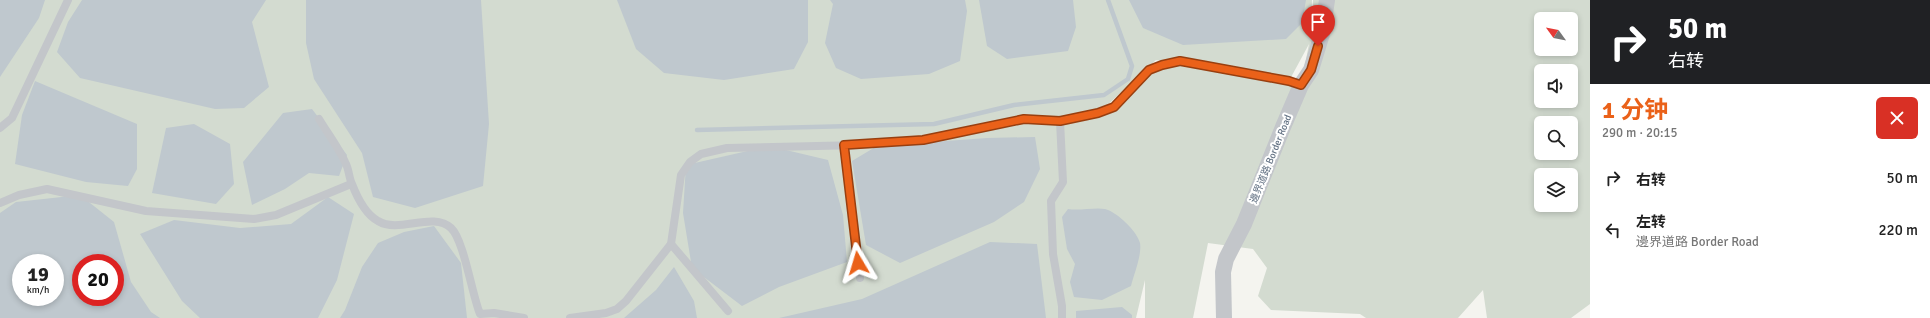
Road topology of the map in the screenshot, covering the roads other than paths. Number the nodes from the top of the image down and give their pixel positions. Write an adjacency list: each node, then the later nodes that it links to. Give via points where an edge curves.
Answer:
1 (68, 0): 6 (lane, via 12,118)
2 (1327, 0): 3 (street, 邊界道路 Border Road, via 1322,34 1311,70)
3 (1301, 85): 5 (lane, via 1180,61 1149,70 1114,107); 16 (street, 邊界道路 Border Road, via 1244,224 1226,259 1223,272)
4 (319, 119): 8 (lane, via 346,164)
5 (1060, 121): 7 (lane, via 1024,119 923,140); 15 (lane, via 1063,182 1051,201 1052,254)
6 (0, 128)
7 (844, 145): 10 (lane, via 727,148 701,154 690,162 681,175); 11 (lane)
8 (352, 184): 9 (lane, via 276,216 254,219 146,211 47,189 19,195); 13 (lane, via 366,210 378,221 390,226 442,223 452,228 462,248 475,304 480,314 494,313)
9 (0, 203)
10 (671, 244): 12 (lane); 14 (lane, via 616,310)
11 (860, 278)
12 (728, 311)
13 (524, 318)
14 (570, 318)
15 (1062, 318)
16 (1224, 318)

